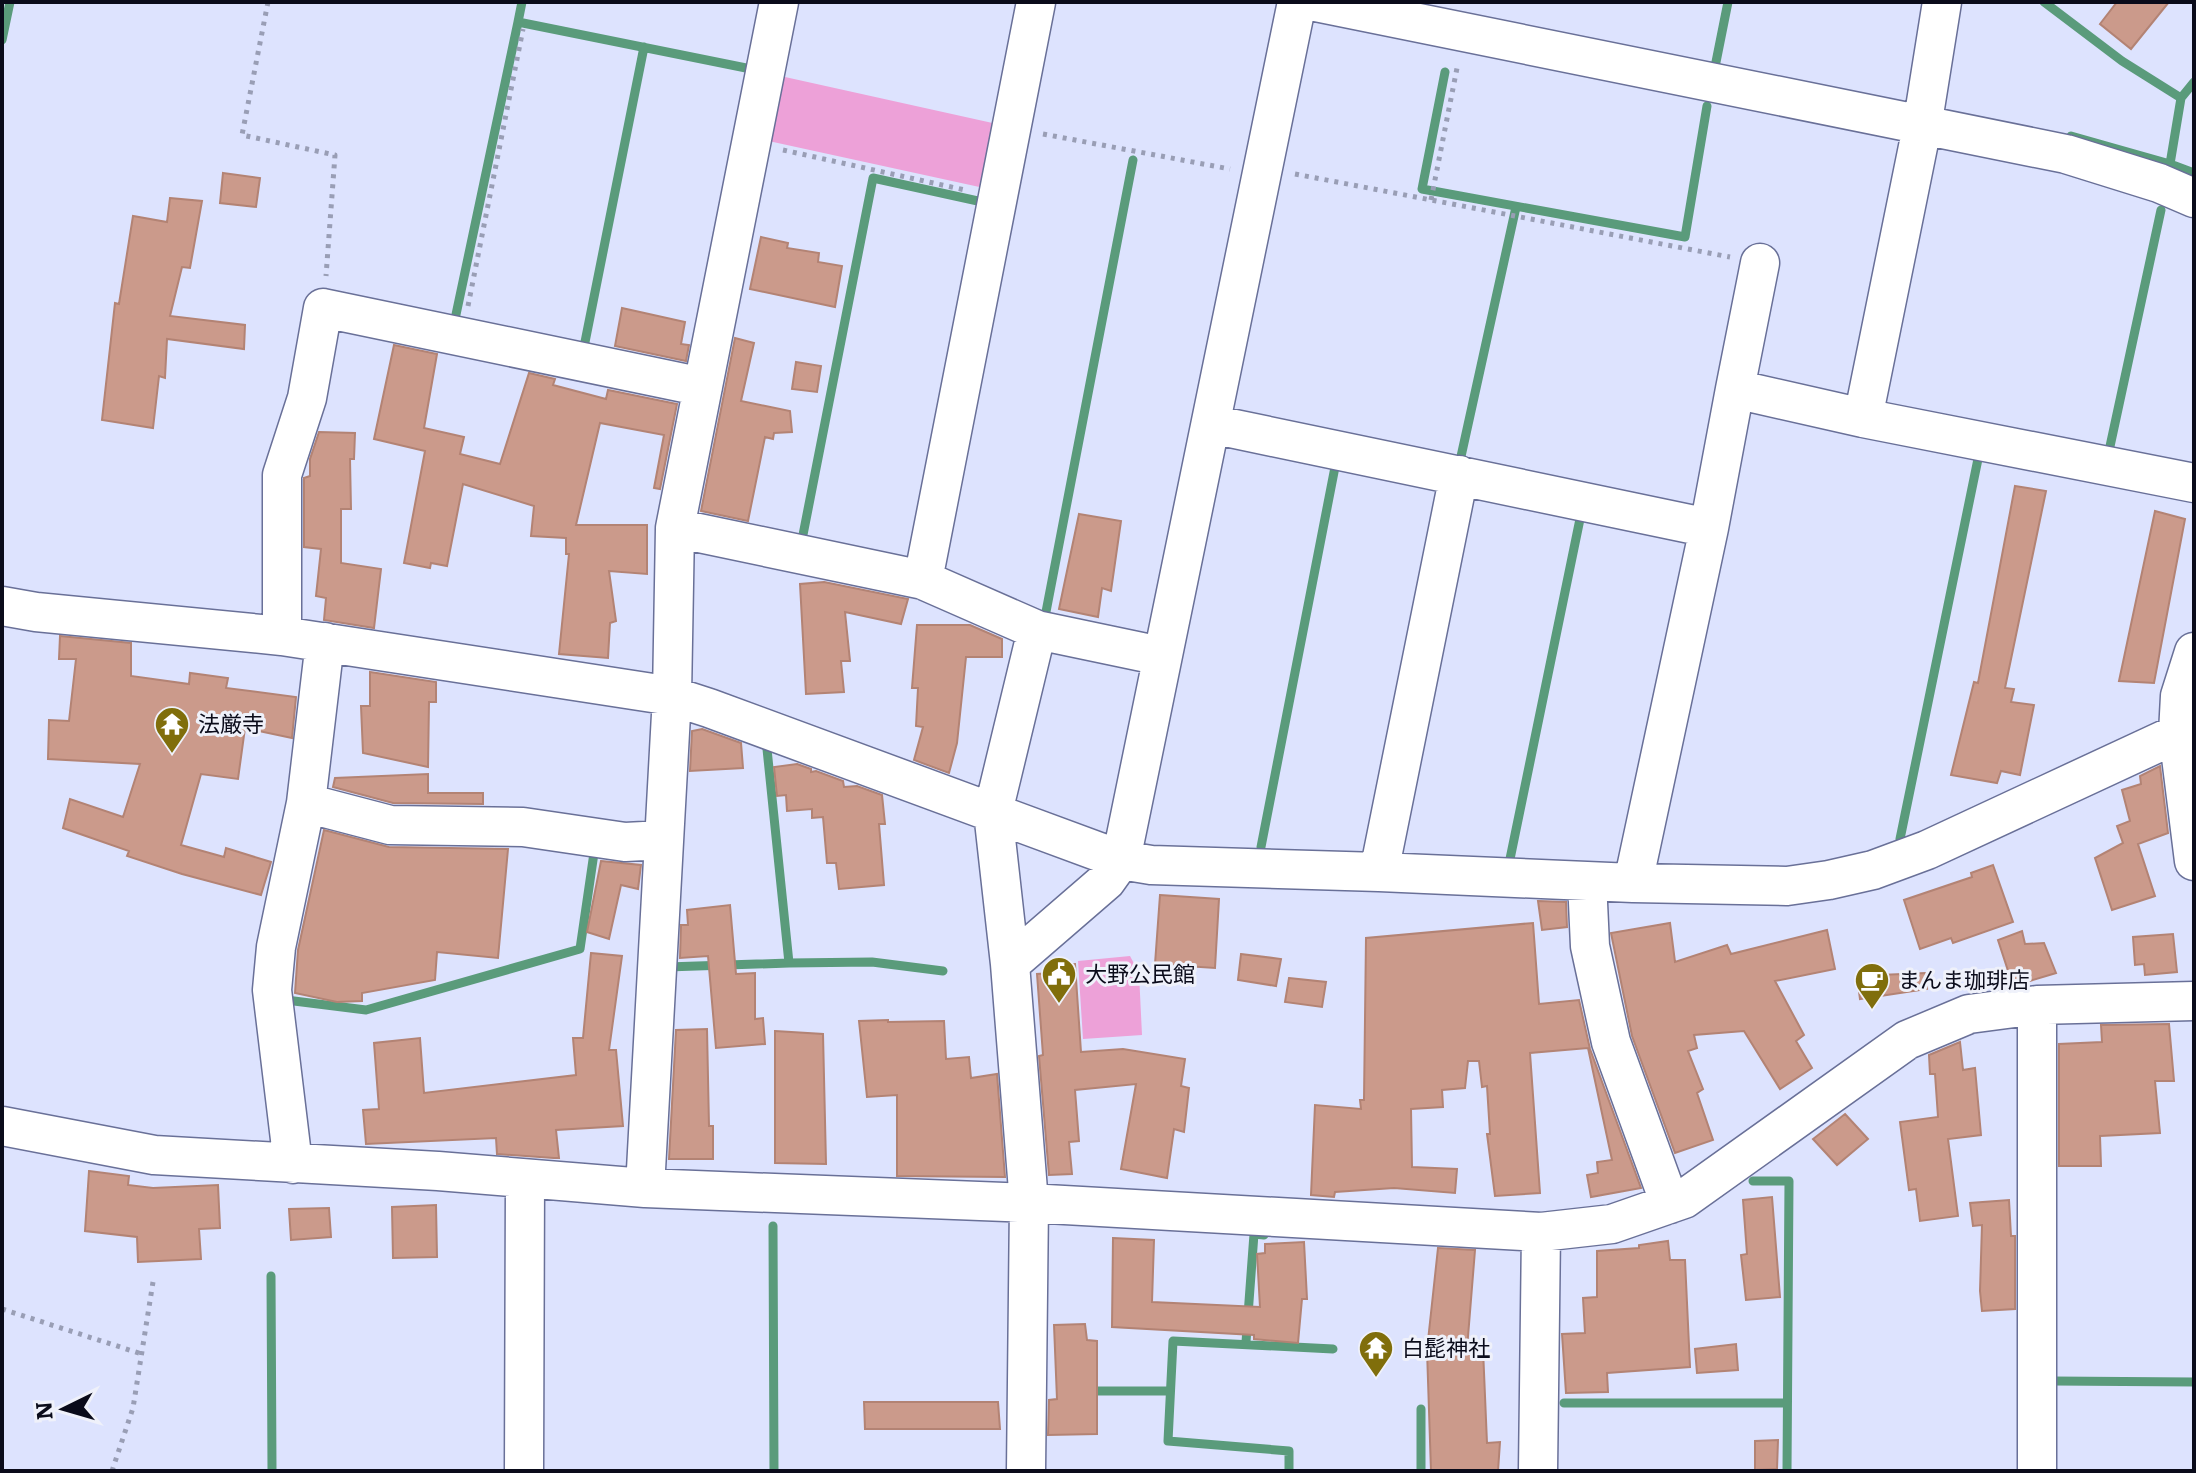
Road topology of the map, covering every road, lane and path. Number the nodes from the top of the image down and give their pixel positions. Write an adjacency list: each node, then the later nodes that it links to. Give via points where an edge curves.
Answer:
1 (268, 2): 17 (path, via 242,135 335,155)
2 (779, 2): 11 (street)
3 (1036, 2): 9 (street)
4 (1297, 2): 12 (street)
5 (1315, 2): 8 (street)
6 (1942, 2): 10 (street)
7 (523, 29): 18 (path)
8 (1463, 33): 10 (street); 15 (path)
9 (1011, 127): 12 (path); 13 (street)
10 (1922, 127): 14 (street, via 2066,154); 21 (street)
11 (751, 142): 13 (path); 19 (street)
12 (1262, 172): 15 (path); 22 (street)
13 (997, 197): 27 (street)
14 (2194, 198)
15 (1431, 200): 16 (path)
16 (1760, 263): 20 (street)
17 (323, 308): 18 (street); 30 (street, via 307,398 282,475)
18 (462, 339): 19 (street)
19 (703, 387): 25 (street)
20 (1735, 389): 21 (street); 26 (street)
21 (1863, 418): 24 (street)
22 (1211, 424): 23 (street); 33 (street)
23 (1459, 475): 26 (street); 41 (street)
24 (2194, 483)
25 (675, 528): 27 (street); 34 (street)
26 (1709, 528): 43 (street)
27 (923, 580): 29 (street)
28 (2, 606): 30 (street)
29 (1037, 630): 33 (street); 37 (street)
30 (282, 636): 31 (street)
31 (325, 642): 34 (street); 36 (street)
32 (2194, 652): 35 (street, via 2180,696)
33 (1161, 656): 39 (street)
34 (672, 696): 37 (street); 38 (street)
35 (2186, 730): 40 (street); 43 (street, via 1873,870 1787,886)
36 (306, 803): 38 (street, via 390,825 523,827 625,842); 48 (street, via 272,990)
37 (993, 812): 39 (street); 44 (street)
38 (663, 840): 50 (street)
39 (1121, 860): 41 (street); 44 (street, via 1106,881)
40 (2194, 861)
41 (1379, 872): 42 (street)
42 (1587, 881): 43 (street); 52 (street, via 1590,946 1611,1042)
43 (1633, 883)
44 (1010, 964): 51 (street)
45 (2194, 1001): 46 (street)
46 (2037, 1005): 52 (street, via 1969,1014 1907,1040 1737,1163); 61 (street)
47 (2, 1126): 48 (street, via 154,1155)
48 (293, 1164): 49 (street)
49 (525, 1179): 50 (street); 58 (street)
50 (645, 1188): 51 (street)
51 (1029, 1203): 53 (street); 59 (street)
52 (1670, 1204): 53 (street, via 1612,1224)
53 (1541, 1232): 60 (street)
54 (153, 1282): 56 (path)
55 (2, 1309): 56 (path)
56 (142, 1354): 57 (path, via 133,1408)
57 (112, 1471)
58 (524, 1471)
59 (1026, 1471)
60 (1538, 1471)
61 (2037, 1471)

